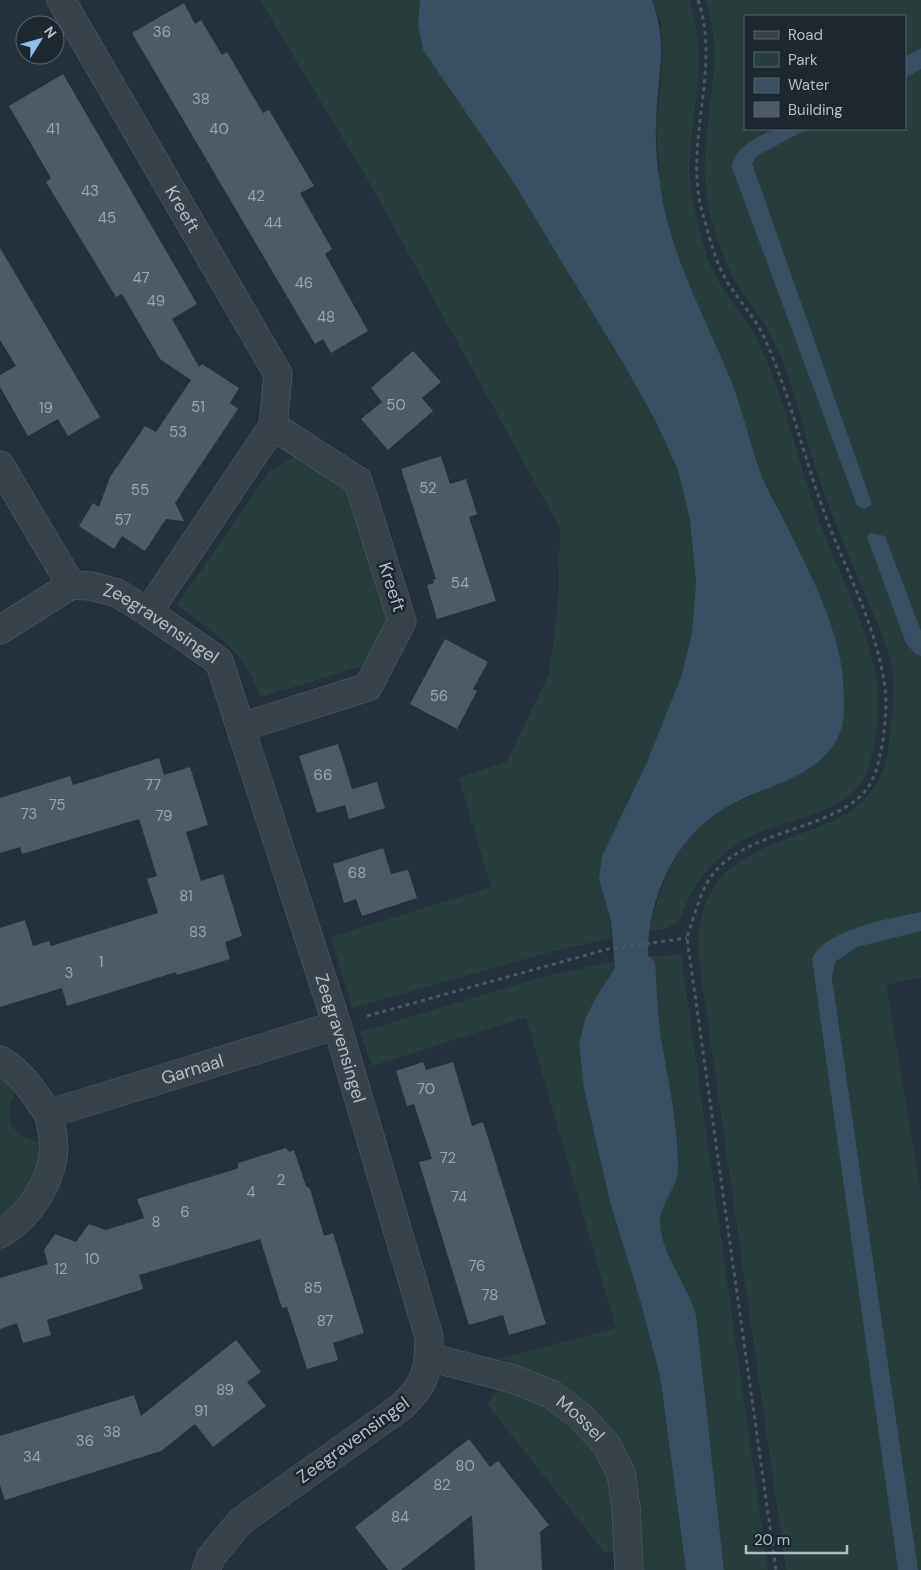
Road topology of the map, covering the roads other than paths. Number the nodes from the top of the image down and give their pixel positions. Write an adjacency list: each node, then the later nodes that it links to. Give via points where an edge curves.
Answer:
1 (62, 0): 2 (street, Kreeft, via 278,374)
2 (273, 426): 5 (street, Kreeft); 7 (street, Kreeft, via 358,481 402,621 368,687)
3 (0, 465): 4 (street)
4 (71, 585): 5 (street, Zeegravensingel, via 91,586 117,594); 6 (street)
5 (148, 612): 7 (street, Zeegravensingel, via 219,661)
6 (0, 630)
7 (242, 727): 8 (street, Zeegravensingel)
8 (338, 1025): 10 (street, Garnaal); 12 (street, Zeegravensingel, via 425,1319)
9 (0, 1060): 10 (street, via 16,1069)
10 (48, 1114): 11 (street, via 54,1148 44,1184 35,1203)
11 (0, 1234)
12 (429, 1357): 13 (street, Zeegravensingel, via 424,1381 414,1395 240,1521 211,1557); 14 (street, Mossel, via 514,1379 551,1394 580,1416 606,1444 621,1473)
13 (206, 1570)
14 (629, 1570)

